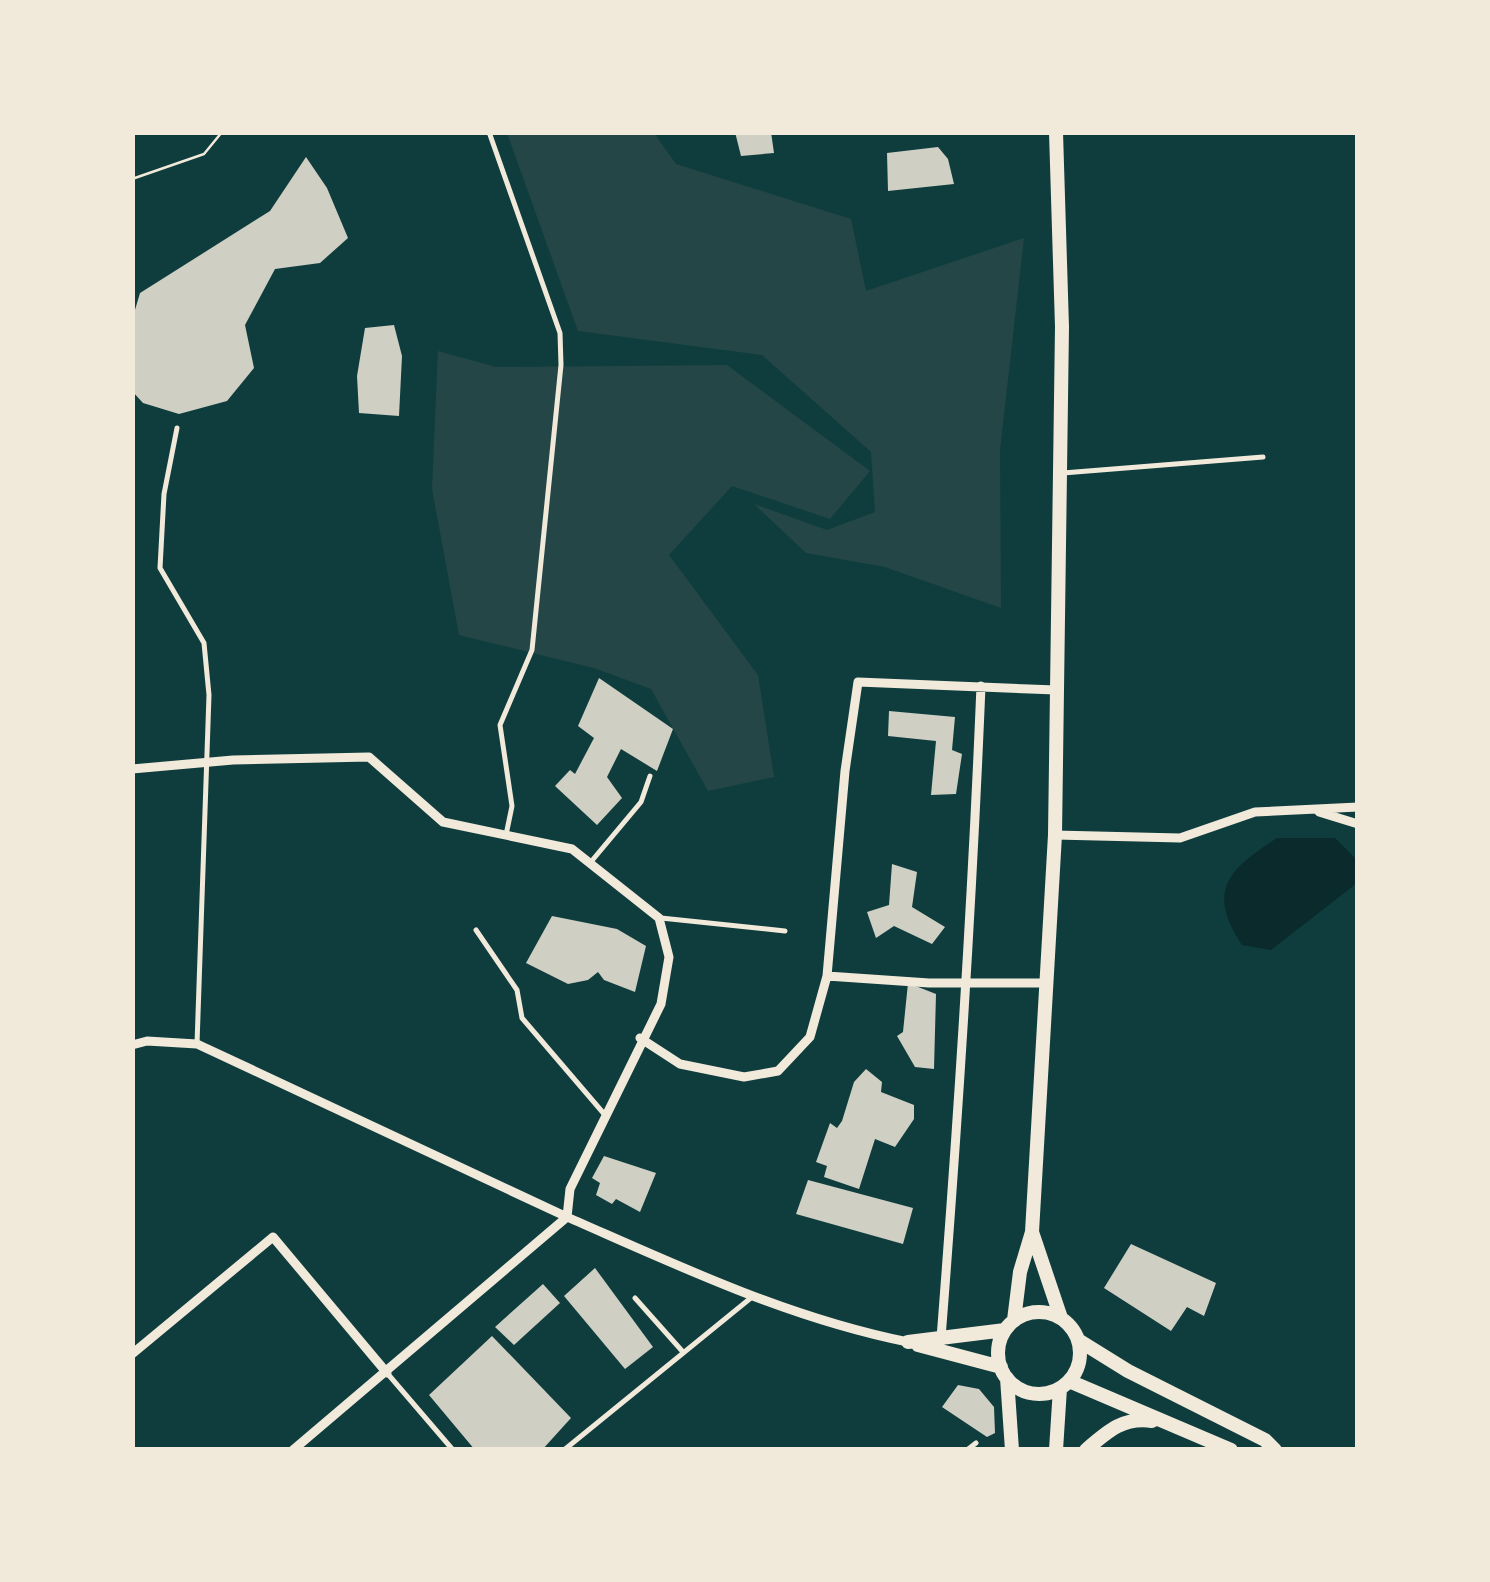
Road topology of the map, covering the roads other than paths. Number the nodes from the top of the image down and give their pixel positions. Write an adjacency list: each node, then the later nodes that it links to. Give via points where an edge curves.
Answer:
1 (489, 132): 14 (lane, via 560,333 532,650 500,725 512,806)
2 (1056, 132): 5 (main road)
3 (177, 428): 8 (lane, via 160,568 204,643)
4 (1263, 457): 5 (lane)
5 (1060, 473): 7 (main road)
6 (981, 686): 7 (street); 20 (street, via 858,682); 21 (street)
7 (1056, 690): 15 (main road)
8 (208, 764): 9 (street); 14 (street, via 369,758 444,822); 24 (lane)
9 (132, 769)
10 (650, 776): 16 (lane, via 641,802)
11 (1358, 807): 12 (street)
12 (1306, 809): 13 (street); 15 (street, via 1255,812 1180,838)
13 (1358, 824)
14 (506, 835): 16 (street, via 572,849)
15 (1055, 835): 22 (main road)
16 (590, 863): 17 (street)
17 (658, 918): 19 (lane); 23 (street, via 669,957 666,981)
18 (476, 930): 26 (lane, via 517,990 522,1018)
19 (786, 930)
20 (827, 976): 21 (street); 23 (street, via 810,1037 778,1071 744,1076 680,1064)
21 (969, 982): 22 (street); 33 (street)
22 (1043, 983): 28 (main road)
23 (640, 1038): 26 (street)
24 (197, 1044): 25 (street); 27 (street)
25 (132, 1046)
26 (606, 1115): 27 (street, via 570,1190)
27 (567, 1217): 29 (street); 38 (street)
28 (1032, 1232): 31 (main road); 32 (main road)
29 (752, 1297): 35 (street, via 834,1328); 36 (lane)
30 (635, 1298): 36 (lane)
31 (1061, 1318): 32 (main road, via 1037,1312); 34 (main road)
32 (1009, 1325): 33 (main road); 39 (main road, via 998,1354)
33 (941, 1338): 35 (main road)
34 (1078, 1340): 40 (main road, via 1079,1362); 51 (main road)
35 (908, 1342): 39 (main road)
36 (683, 1352): 45 (lane)
37 (132, 1354): 38 (street, via 273,1236)
38 (387, 1372): 43 (street); 44 (lane)
39 (1004, 1372): 40 (main road, via 1026,1392); 47 (main road)
40 (1064, 1384): 41 (main road); 48 (main road)
41 (1168, 1423): 49 (main road, via 1132,1418); 50 (main road)
42 (976, 1443): 46 (lane)
43 (292, 1450)
44 (453, 1450)
45 (564, 1450)
46 (967, 1450)
47 (1012, 1450)
48 (1056, 1450)
49 (1086, 1450)
50 (1230, 1450)
51 (1275, 1450)

